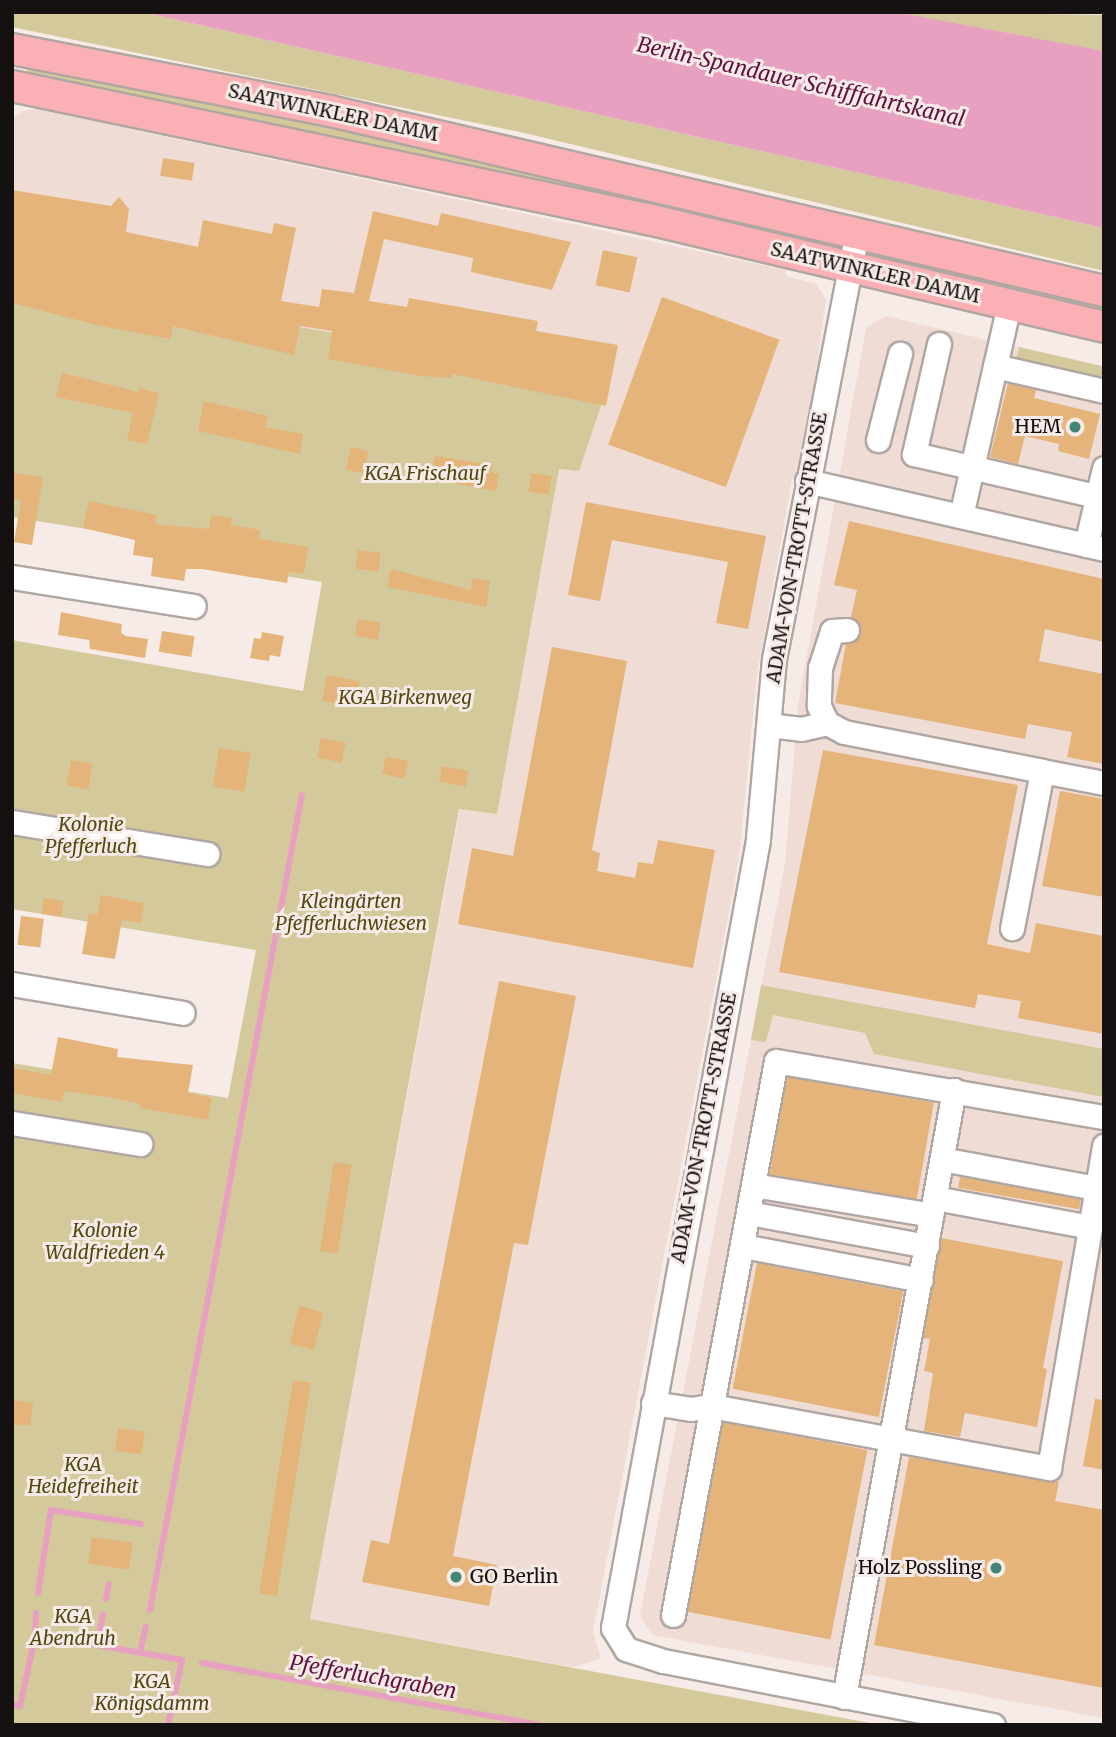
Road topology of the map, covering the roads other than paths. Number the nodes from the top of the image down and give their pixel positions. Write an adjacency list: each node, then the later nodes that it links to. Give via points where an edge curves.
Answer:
1 (12, 49): 3 (main road, SAATWINKLER DAMM, via 330,111)
2 (12, 86): 4 (main road, SAATWINKLER DAMM)
3 (652, 183): 4 (street); 5 (main road, SAATWINKLER DAMM)
4 (645, 219): 6 (main road, SAATWINKLER DAMM)
5 (857, 232): 6 (street, ADAM-VON-TROTT-STRASSE); 7 (main road, SAATWINKLER DAMM)
6 (849, 267): 8 (main road, SAATWINKLER DAMM); 17 (street, ADAM-VON-TROTT-STRASSE)
7 (1104, 291)
8 (1009, 304): 9 (main road, SAATWINKLER DAMM); 12 (street)
9 (1104, 327)
10 (939, 344): 15 (street, via 914,454)
11 (900, 354): 14 (street)
12 (995, 366): 13 (street); 15 (street)
13 (1104, 391)
14 (878, 440)
15 (972, 468): 18 (street); 19 (street)
16 (1104, 468): 18 (street)
17 (807, 481): 19 (street); 25 (street, ADAM-VON-TROTT-STRASSE, via 774,659)
18 (1100, 497): 20 (street)
19 (961, 516): 20 (street)
20 (1095, 547)
21 (12, 577): 22 (street)
22 (194, 607)
23 (847, 630): 24 (street, via 832,631 820,668 819,706)
24 (827, 723): 25 (street, via 801,729); 26 (street, via 844,732)
25 (769, 725): 47 (street, ADAM-VON-TROTT-STRASSE, via 758,840)
26 (1042, 771): 27 (street); 30 (street)
27 (1104, 783)
28 (12, 822): 29 (street)
29 (206, 854)
30 (1012, 928)
31 (12, 984): 32 (street)
32 (183, 1013)
33 (954, 1090): 34 (street); 38 (street); 39 (street, via 776,1061)
34 (1104, 1117)
35 (12, 1124): 36 (street)
36 (141, 1144)
37 (1104, 1146): 40 (street)
38 (942, 1159): 40 (street); 41 (street)
39 (753, 1185): 41 (street); 42 (street)
40 (1096, 1188): 43 (street)
41 (934, 1207): 43 (street); 45 (street)
42 (749, 1213): 44 (street); 45 (street)
43 (1090, 1227): 49 (street, via 1049,1468)
44 (743, 1246): 46 (street); 48 (street)
45 (927, 1246): 46 (street)
46 (921, 1280): 49 (street)
47 (653, 1403): 48 (street, via 691,1409); 51 (street, ADAM-VON-TROTT-STRASSE, via 613,1616 616,1638 625,1649 653,1658)
48 (711, 1406): 49 (street); 50 (street)
49 (894, 1439): 51 (street)
50 (673, 1615)
51 (844, 1697): 52 (street, ADAM-VON-TROTT-STRASSE)
52 (993, 1725)

